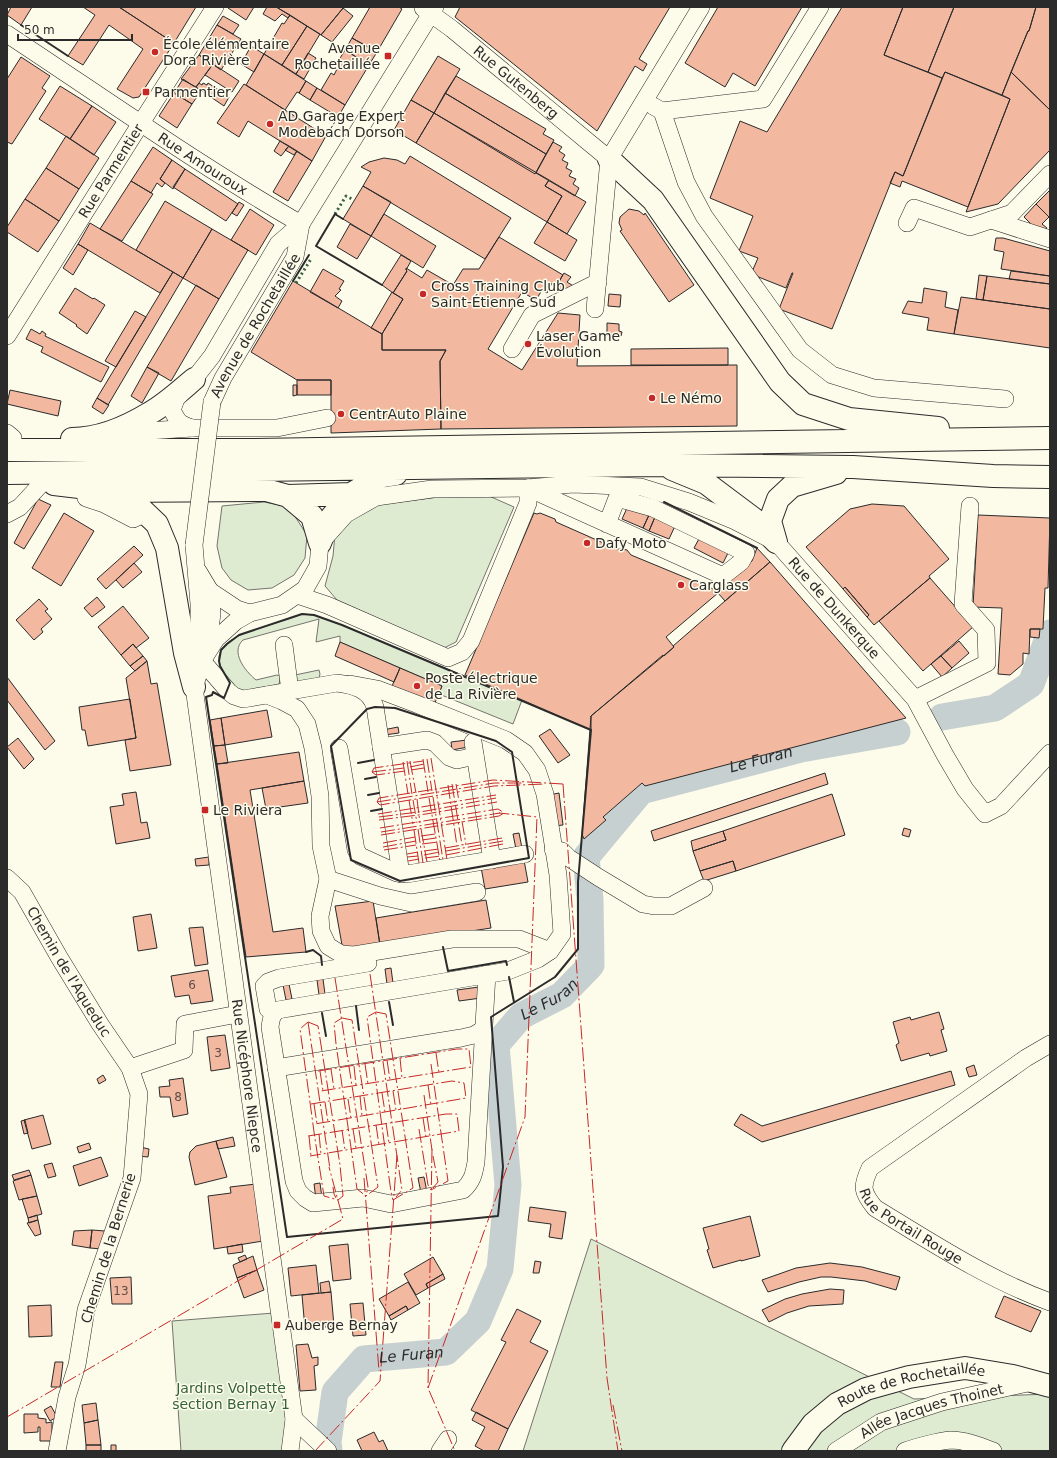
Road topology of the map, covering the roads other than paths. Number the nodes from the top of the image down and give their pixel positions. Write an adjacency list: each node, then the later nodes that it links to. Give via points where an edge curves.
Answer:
1 (215, 7): 8 (street, Rue Parmentier)
2 (701, 7): 6 (street)
3 (820, 7): 7 (street, via 763,99)
4 (430, 9): 9 (street, Rue Gutenberg); 13 (street, Avenue de Rochetaillée)
5 (7, 34): 8 (street, Rue Amouroux)
6 (645, 100): 7 (street); 9 (street)
7 (662, 111): 20 (street, via 686,182 704,216 800,350 832,375 874,388)
8 (141, 123): 13 (street, Rue Amouroux); 17 (street, Rue Parmentier)
9 (610, 159): 15 (street); 24 (main road, via 653,200 780,382 803,404 849,419)
10 (1050, 174): 11 (street, via 1012,214)
11 (991, 220): 12 (street, via 970,227 914,208); 14 (street)
12 (907, 223)
13 (301, 224): 19 (street, Avenue de Rochetaillée, via 278,244 212,356); 44 (street, Avenue de Rochetaillée, bridge, via 295,257 223,378 212,402 194,545)
14 (1050, 239)
15 (598, 282): 16 (street); 18 (street, via 532,315)
16 (595, 309)
17 (7, 336)
18 (512, 349)
19 (194, 380): 22 (street, Avenue de Rochetaillée, via 176,399 172,410 180,424); 23 (main road, via 150,413)
20 (1005, 398)
21 (327, 418): 22 (street, via 277,428)
22 (192, 428): 23 (street)
23 (109, 433): 25 (main road, via 83,439)
24 (1047, 438): 25 (main road, via 249,450)
25 (9, 440)
26 (659, 465): 27 (main road); 28 (main road); 42 (main road, via 706,483 754,519)
27 (435, 468): 29 (main road); 35 (main road, via 382,476)
28 (853, 468): 30 (main road); 42 (main road, via 792,486 778,499 770,521)
29 (7, 473)
30 (1050, 477)
31 (7, 478): 32 (main road)
32 (42, 483): 34 (main road); 40 (street, via 20,507)
33 (528, 488): 41 (street); 42 (street, Rue de Dunkerque, via 573,484 641,487 689,502); 43 (street, Rue de Dunkerque, via 432,489 376,498 346,514); 46 (street, via 528,503 471,641 462,652 448,658 327,605)
34 (113, 491): 36 (main road, via 266,490); 39 (main road)
35 (351, 494): 36 (main road); 43 (main road, via 329,520)
36 (288, 496): 43 (main road, via 312,516)
37 (86, 498): 39 (street, via 133,519)
38 (970, 506): 54 (street, via 963,604 986,630 987,663)
39 (146, 513): 51 (main road, via 157,524 167,548 185,653)
40 (7, 514)
41 (607, 524): 41 (street, via 723,576 741,562 746,553 653,508 617,498)
42 (776, 542): 54 (street, Rue de Dunkerque)
43 (320, 543): 46 (street, via 318,566 306,589)
44 (196, 569): 45 (street); 51 (street, Avenue de Rochetaillée, via 199,648)
45 (210, 591): 47 (street, via 237,609); 49 (street, via 212,614)
46 (297, 595): 47 (street, via 282,605)
47 (250, 613): 49 (street, via 236,621 216,639)
48 (284, 645): 52 (street)
49 (205, 658): 51 (street); 53 (street, via 234,696 243,699)
50 (350, 684): 52 (street, via 338,683); 55 (street, via 370,696 374,703); 58 (street, via 377,689 414,703 506,740 524,753 537,770 545,794)
51 (194, 687): 70 (street, Rue Nicéphore Niepce)
52 (290, 691): 53 (street)
53 (267, 695): 63 (street, via 297,709 307,724 320,796 321,846)
54 (915, 699): 57 (street, Rue de Dunkerque, via 965,790 985,814 1001,806)
55 (381, 747): 60 (street, via 428,740 435,743 449,757 457,760 474,749); 61 (street)
56 (339, 748): 61 (street, via 356,850 360,856)
57 (1050, 753)
58 (553, 849): 64 (street, via 562,851 598,877 643,904 671,906); 66 (street, via 558,875 562,934)
59 (525, 854): 60 (street)
60 (492, 860): 61 (street)
61 (401, 874)
62 (7, 878): 73 (street, Chemin de l'Aqueduc, via 22,892 100,1024)
63 (328, 879): 65 (street, via 380,896 412,903); 66 (street, via 320,916 321,932 328,946 341,954 354,956 452,939 519,939)
64 (704, 888)
65 (477, 892)
66 (550, 951): 68 (street, via 532,962 508,971)
67 (389, 959): 69 (street, via 268,982 264,986 268,1009)
68 (487, 974): 69 (street); 71 (street)
69 (274, 1012): 74 (street, via 270,1027)
70 (238, 1014): 73 (street, via 185,1024 184,1050); 77 (street, Rue Nicéphore Niepce)
71 (484, 1029): 74 (street, via 461,1038); 74 (street, via 474,1175 463,1190 391,1204 363,1198 313,1203 298,1191 294,1182)
72 (1050, 1044): 75 (street, Rue Portail Rouge, via 1026,1058 870,1168 864,1181 865,1196 875,1208 972,1267)
73 (130, 1068): 78 (street, Chemin de la Bernerie, via 139,1094 132,1178 86,1310 77,1365 67,1397)
74 (276, 1068)
75 (1050, 1302)
76 (1042, 1384): 81 (main road, Route de Rochetaillée, via 964,1368 909,1377 866,1390 837,1404 813,1424); 82 (street, Allée Jacques Thoinet, via 942,1402 881,1422)
77 (294, 1419): 79 (street, Rue Nicéphore Niepce); 80 (street)
78 (57, 1451)
79 (290, 1451)
80 (328, 1451)
81 (792, 1451)
82 (836, 1451)
83 (905, 1451): 84 (street, via 951,1440 976,1444)
84 (993, 1451)

